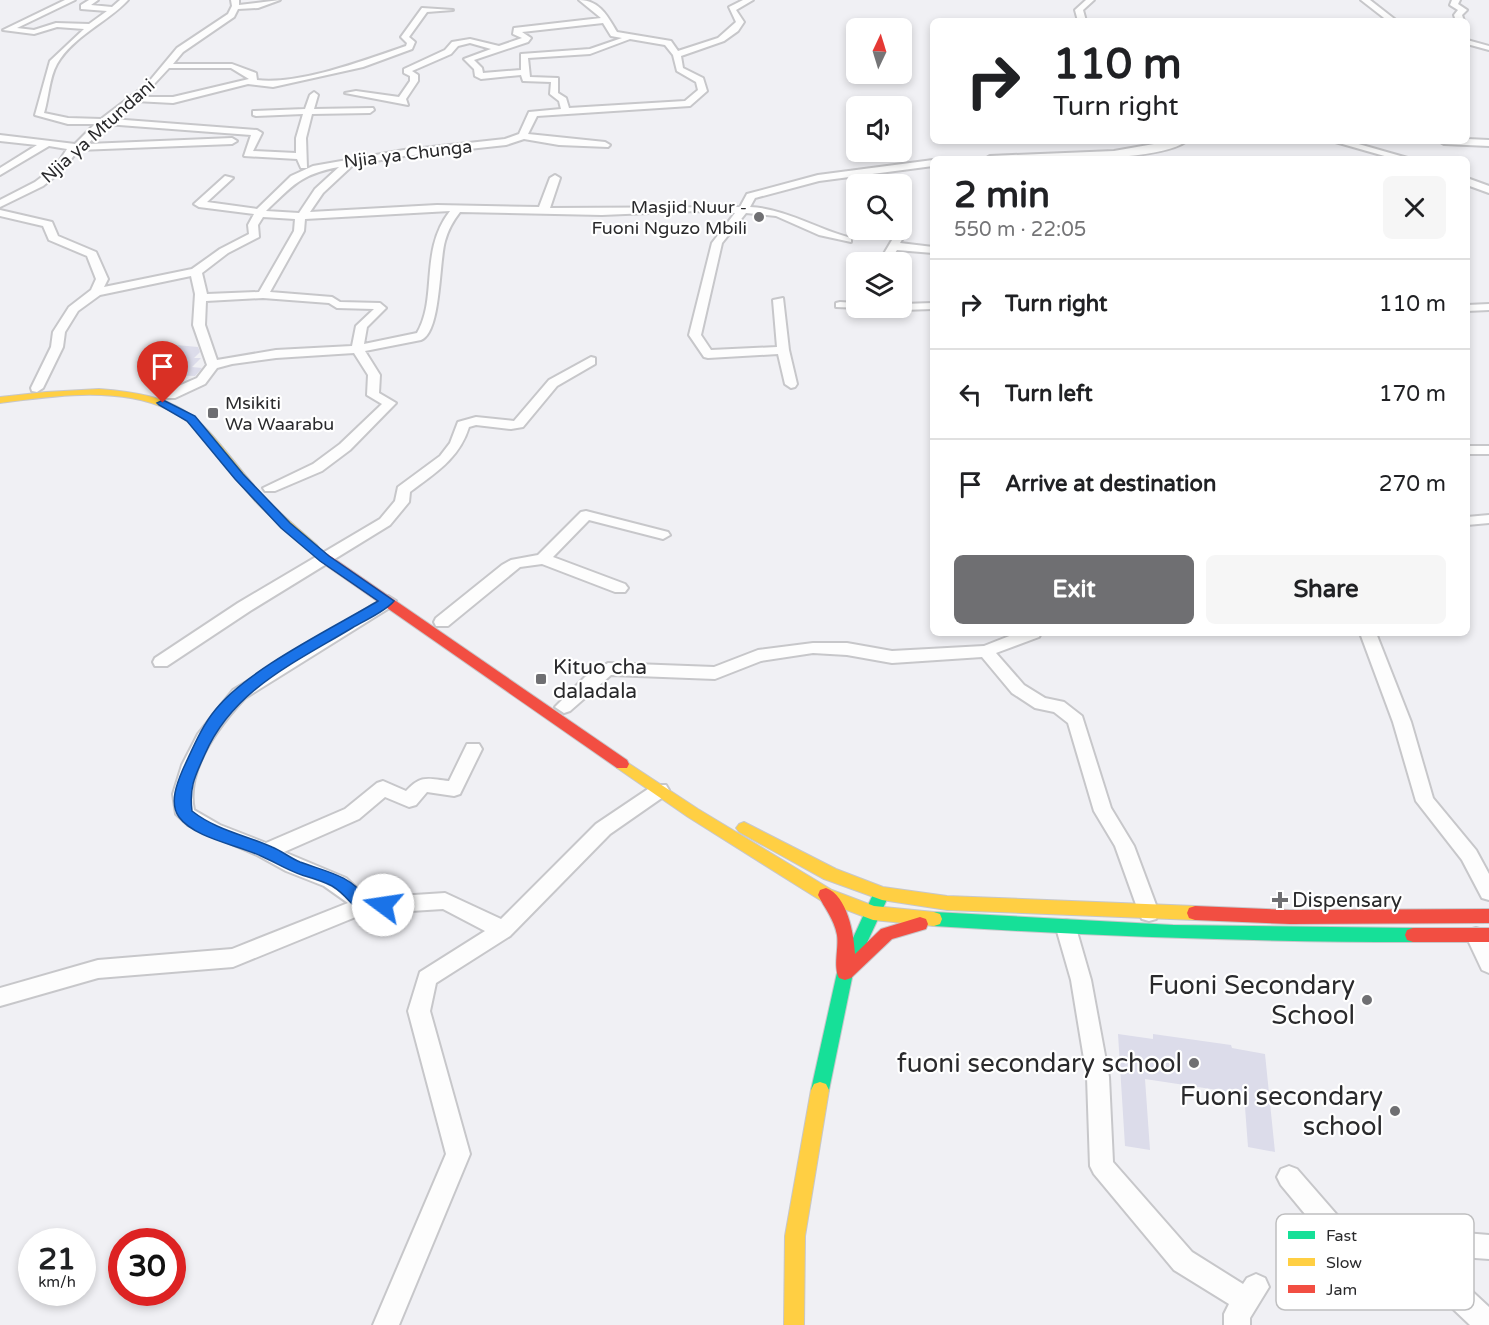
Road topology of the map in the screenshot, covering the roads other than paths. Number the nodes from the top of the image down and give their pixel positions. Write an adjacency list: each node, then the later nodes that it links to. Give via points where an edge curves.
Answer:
1 (71, 0): 19 (street)
2 (94, 0): 11 (street, via 84,7)
3 (124, 0): 11 (street)
4 (276, 0): 10 (street, via 258,6)
5 (583, 0): 16 (street, via 594,4)
6 (749, 0): 24 (street, via 732,9 740,22 735,30 710,45)
7 (1090, 0): 13 (street, via 1079,10)
8 (1365, 0): 14 (street)
9 (1456, 0): 15 (street, via 1454,5 1463,10)
10 (235, 4): 25 (street, Njia ya Mtundani, via 231,15 180,50)
11 (116, 9): 17 (street)
12 (449, 10): 28 (street, via 425,10 405,36 411,42 409,47 360,65)
13 (1081, 18)
14 (1389, 18)
15 (1459, 18)
16 (607, 20): 20 (street, via 614,34); 22 (street, via 517,30 527,38)
17 (94, 27): 19 (street, via 56,25 34,32); 36 (street, via 75,39 50,68 39,115 68,121)
18 (0, 29): 19 (street)
19 (10, 30)
20 (627, 38): 24 (street, via 669,43); 26 (street, via 613,47 586,53 524,56)
21 (1470, 43): 23 (street)
22 (496, 48): 26 (street, via 468,58 478,68 478,74); 29 (street, via 470,41 455,44 448,52 409,69 414,81 403,102 370,93)
23 (1489, 48)
24 (677, 55): 34 (street, via 681,72 700,80 704,91 687,104)
25 (167, 66): 27 (street, via 232,66 253,75); 31 (street, Njia ya Mtundani)
26 (524, 72): 34 (street, via 529,80 555,80 554,93 563,100)
27 (253, 80): 28 (street); 31 (street, via 173,100)
28 (273, 84): 35 (street, via 268,99)
29 (349, 93)
30 (315, 95): 32 (street)
31 (136, 99): 36 (street, Njia ya Mtundani)
32 (309, 110): 33 (street); 35 (street); 50 (street, via 299,141)
33 (370, 110)
34 (565, 110): 38 (street, via 532,114)
35 (256, 113): 37 (street)
36 (104, 121): 37 (street); 47 (street, Njia ya Mtundani)
37 (233, 136): 47 (street); 50 (street, via 259,133 247,154)
38 (523, 136): 46 (street); 52 (street, Njia ya Chunga, via 506,142)
39 (0, 138): 42 (street)
40 (1470, 142): 41 (street)
41 (1489, 143)
42 (46, 144): 47 (street); 54 (street)
43 (1109, 144): 48 (street)
44 (1171, 144): 48 (street)
45 (1347, 144): 51 (street)
46 (605, 145)
47 (77, 147): 60 (street, Njia ya Mtundani, via 64,158 60,168 39,184)
48 (1114, 154): 49 (street)
49 (1009, 155)
50 (300, 156): 55 (street)
51 (1386, 156)
52 (351, 161): 55 (street, Njia ya Chunga); 66 (street, via 319,191)
53 (930, 163): 63 (street, via 872,169 775,188 750,196)
54 (0, 172)
55 (304, 172): 64 (street, Njia ya Chunga)
56 (228, 178): 64 (street, via 199,204)
57 (555, 178): 62 (street)
58 (1470, 182): 59 (street)
59 (1489, 190)
60 (0, 204)
61 (457, 209): 62 (street); 66 (street); 83 (street, via 449,217 435,257 426,331 421,336)
62 (544, 209): 63 (street)
63 (743, 210): 67 (street, via 777,212); 84 (street, via 717,243 695,335 708,354)
64 (260, 212): 66 (street); 72 (street, Njia ya Chunga, via 253,225 255,235)
65 (0, 213): 73 (street, via 48,224 53,238 92,254 102,279)
66 (303, 216): 74 (street, via 283,263)
67 (846, 240)
68 (897, 240): 69 (street)
69 (893, 246): 70 (street); 71 (street)
70 (930, 250)
71 (890, 252)
72 (196, 272): 73 (street, Njia ya Chunga); 75 (street)
73 (96, 292): 88 (street, Njia ya Chunga, via 73,309 58,332 57,347)
74 (263, 295): 75 (street); 83 (street, via 332,300 337,305 376,305 380,308 360,330)
75 (200, 298): 86 (street, via 199,325)
76 (779, 300): 84 (street)
77 (840, 305): 78 (street)
78 (846, 305)
79 (930, 306): 80 (street)
80 (912, 307)
81 (1489, 307): 82 (street)
82 (1470, 308)
83 (358, 348): 86 (street, via 249,356); 94 (street, via 374,375 373,395 389,406 317,468)
84 (783, 350): 87 (street)
85 (591, 361): 98 (street, via 553,383 518,424 474,420 463,424 457,443 445,459 403,490 398,509)
86 (213, 365): 90 (street, via 201,381)
87 (791, 384)
88 (37, 388): 89 (main road); 90 (main road, via 111,386)
89 (0, 392)
90 (170, 395): 94 (main road, via 205,415)
91 (0, 400): 99 (main road, via 96,394 135,397 177,409 191,418 261,500)
92 (1470, 450): 93 (street)
93 (1489, 450)
94 (270, 488): 98 (main road, via 315,532)
95 (1489, 519): 96 (street)
96 (1470, 521)
97 (663, 535): 100 (street, via 586,515)
98 (344, 553): 99 (street)
99 (325, 559): 102 (main road); 108 (street)
100 (543, 559): 101 (street); 103 (street, via 507,568)
101 (620, 588)
102 (388, 601): 112 (main road); 114 (street, via 239,694 207,732 182,793 185,814 201,826)
103 (442, 622)
104 (1025, 636): 107 (street)
105 (1369, 636): 115 (street, via 1402,722 1425,801 1469,855)
106 (469, 641): 109 (main road)
107 (986, 651): 109 (street, via 892,657 813,648 758,656 715,673 608,669); 119 (street, via 1018,689 1041,704 1058,706 1076,720 1103,811 1122,840)
108 (160, 663)
109 (564, 707): 111 (main road)
110 (473, 749): 114 (street, via 454,789 423,785 409,800 383,788 352,814)
111 (636, 756)
112 (660, 790): 117 (main road); 124 (street, via 603,829)
113 (726, 817): 116 (main road, via 830,874)
114 (267, 851): 118 (street, via 292,866 336,880 353,892)
115 (1489, 892)
116 (882, 893): 119 (main road, via 947,903); 120 (main road)
117 (826, 895): 120 (main road); 127 (main road, via 842,912 848,940)
118 (362, 906): 124 (street, via 445,901); 128 (street, via 233,958 98,969)
119 (1149, 913): 121 (main road)
120 (873, 914): 122 (main road); 127 (main road)
121 (1489, 916)
122 (947, 920): 123 (main road); 127 (main road, via 910,925 886,934)
123 (1066, 928): 125 (main road, via 1296,936); 136 (street, via 1081,980 1098,1077 1102,1166 1183,1261 1247,1292 1237,1314)
124 (503, 930): 134 (street, via 427,978 419,1011 458,1154)
125 (1483, 935): 126 (street)
126 (1489, 964)
127 (845, 973): 135 (main road, via 795,1236)
128 (0, 997)
129 (1289, 1177): 130 (street)
130 (1321, 1214)
131 (1474, 1246): 132 (street)
132 (1489, 1247)
133 (1473, 1310): 137 (street)
134 (386, 1325)
135 (794, 1325)
136 (1237, 1325)
137 (1489, 1325)

